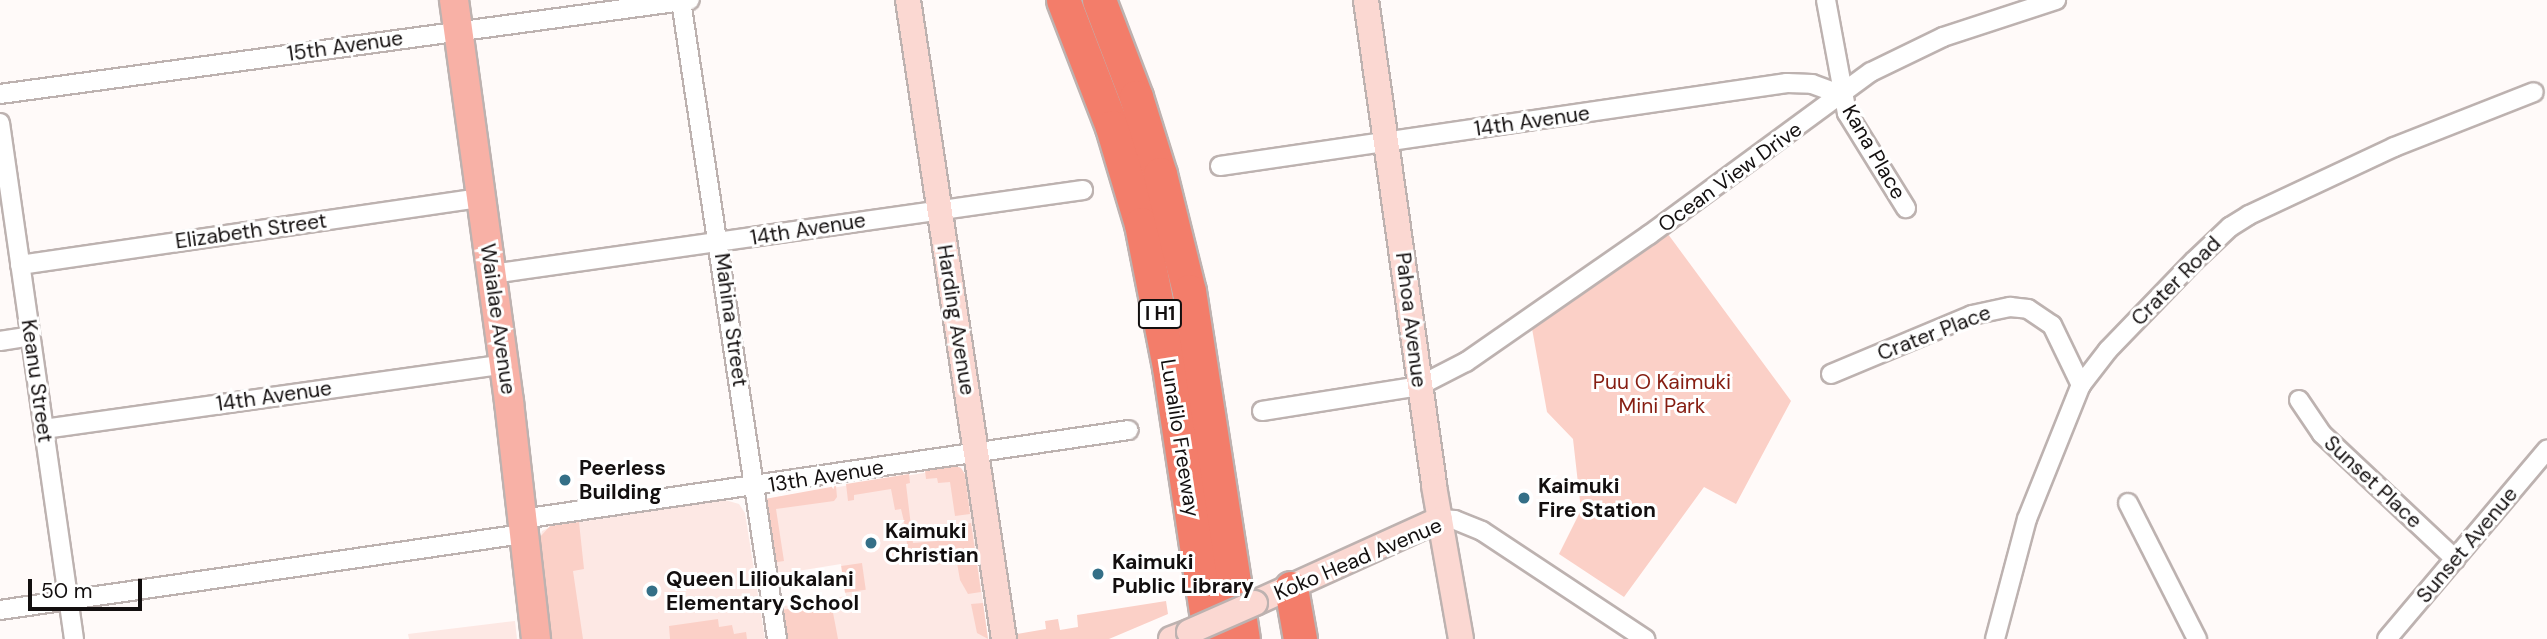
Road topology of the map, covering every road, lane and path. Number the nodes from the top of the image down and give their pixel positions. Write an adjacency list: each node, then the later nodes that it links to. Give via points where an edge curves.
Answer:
1 (454, 0): 9 (main road, Waialae Avenue)
2 (908, 0): 19 (street, Harding Avenue)
3 (1063, 0): 43 (highway, Lunalilo Freeway / I H1, via 1112,127 1141,224 1169,367)
4 (1099, 0): 48 (highway, Lunalilo Freeway / I H1, via 1160,174 1189,292)
5 (1366, 0): 14 (street, Pahoa Avenue)
6 (1826, 0): 12 (street, Kana Place)
7 (2056, 0): 12 (street, Ocean View Drive, via 1918,48 1871,72)
8 (686, 1): 9 (street, 15th Avenue); 20 (street, Mahina Street)
9 (458, 31): 11 (street, 15th Avenue); 17 (main road, Waialae Avenue)
10 (2534, 92): 27 (street, Crater Road, via 2394,147 2249,215 2230,228 2108,350)
11 (0, 94)
12 (1842, 95): 14 (street, 14th Avenue, via 1812,84 1787,83); 18 (street, Kana Place, via 1847,113); 28 (street, Ocean View Drive, via 1477,354)
13 (0, 123): 21 (street, Keanu Street)
14 (1388, 142): 15 (street, 14th Avenue); 28 (street, Pahoa Avenue)
15 (1220, 166)
16 (1083, 190): 19 (street, 14th Avenue)
17 (482, 198): 21 (street, Elizabeth Street); 22 (main road, Waialae Avenue)
18 (1906, 208)
19 (939, 209): 20 (street, 14th Avenue); 34 (street, Harding Avenue)
20 (720, 243): 22 (street, 14th Avenue); 35 (street, Mahina Street)
21 (20, 265): 23 (street, Keanu Street)
22 (492, 274): 25 (main road, Waialae Avenue)
23 (30, 336): 24 (street); 31 (street, Keanu Street)
24 (0, 341)
25 (504, 364): 31 (street, 14th Avenue); 38 (main road, Waialae Avenue)
26 (1831, 374): 27 (street, Crater Place, via 1972,315 2010,307 2028,309 2052,325)
27 (2081, 385): 52 (street, Crater Road, via 2027,519)
28 (1419, 386): 30 (street); 37 (street, Pahoa Avenue)
29 (2299, 400): 39 (street, Sunset Place, via 2322,434)
30 (1262, 411)
31 (44, 429): 41 (street, Keanu Street)
32 (1129, 430): 34 (street, 13th Avenue)
33 (2547, 450): 39 (street, Sunset Avenue)
34 (976, 452): 35 (street, 13th Avenue); 47 (street, Harding Avenue)
35 (755, 488): 38 (street, 13th Avenue); 46 (street, Mahina Street)
36 (2128, 503): 53 (street)
37 (1440, 519): 40 (street, Koko Head Avenue); 50 (street, Pahoa Avenue); 51 (street, Koko Head Avenue, via 1482,531)
38 (523, 526): 41 (street, 13th Avenue); 45 (main road, Waialae Avenue)
39 (2455, 559): 54 (street, Sunset Avenue)
40 (1291, 588): 43 (street, Koko Head Avenue, bridge); 49 (highway)
41 (69, 601): 42 (street, 13th Avenue); 44 (street, Keanu Street)
42 (0, 610)
43 (1190, 637)
44 (74, 639)
45 (536, 639)
46 (777, 639)
47 (1004, 639)
48 (1242, 639)
49 (1300, 639)
50 (1461, 639)
51 (1644, 639)
52 (1995, 639)
53 (2197, 639)
54 (2387, 639)

